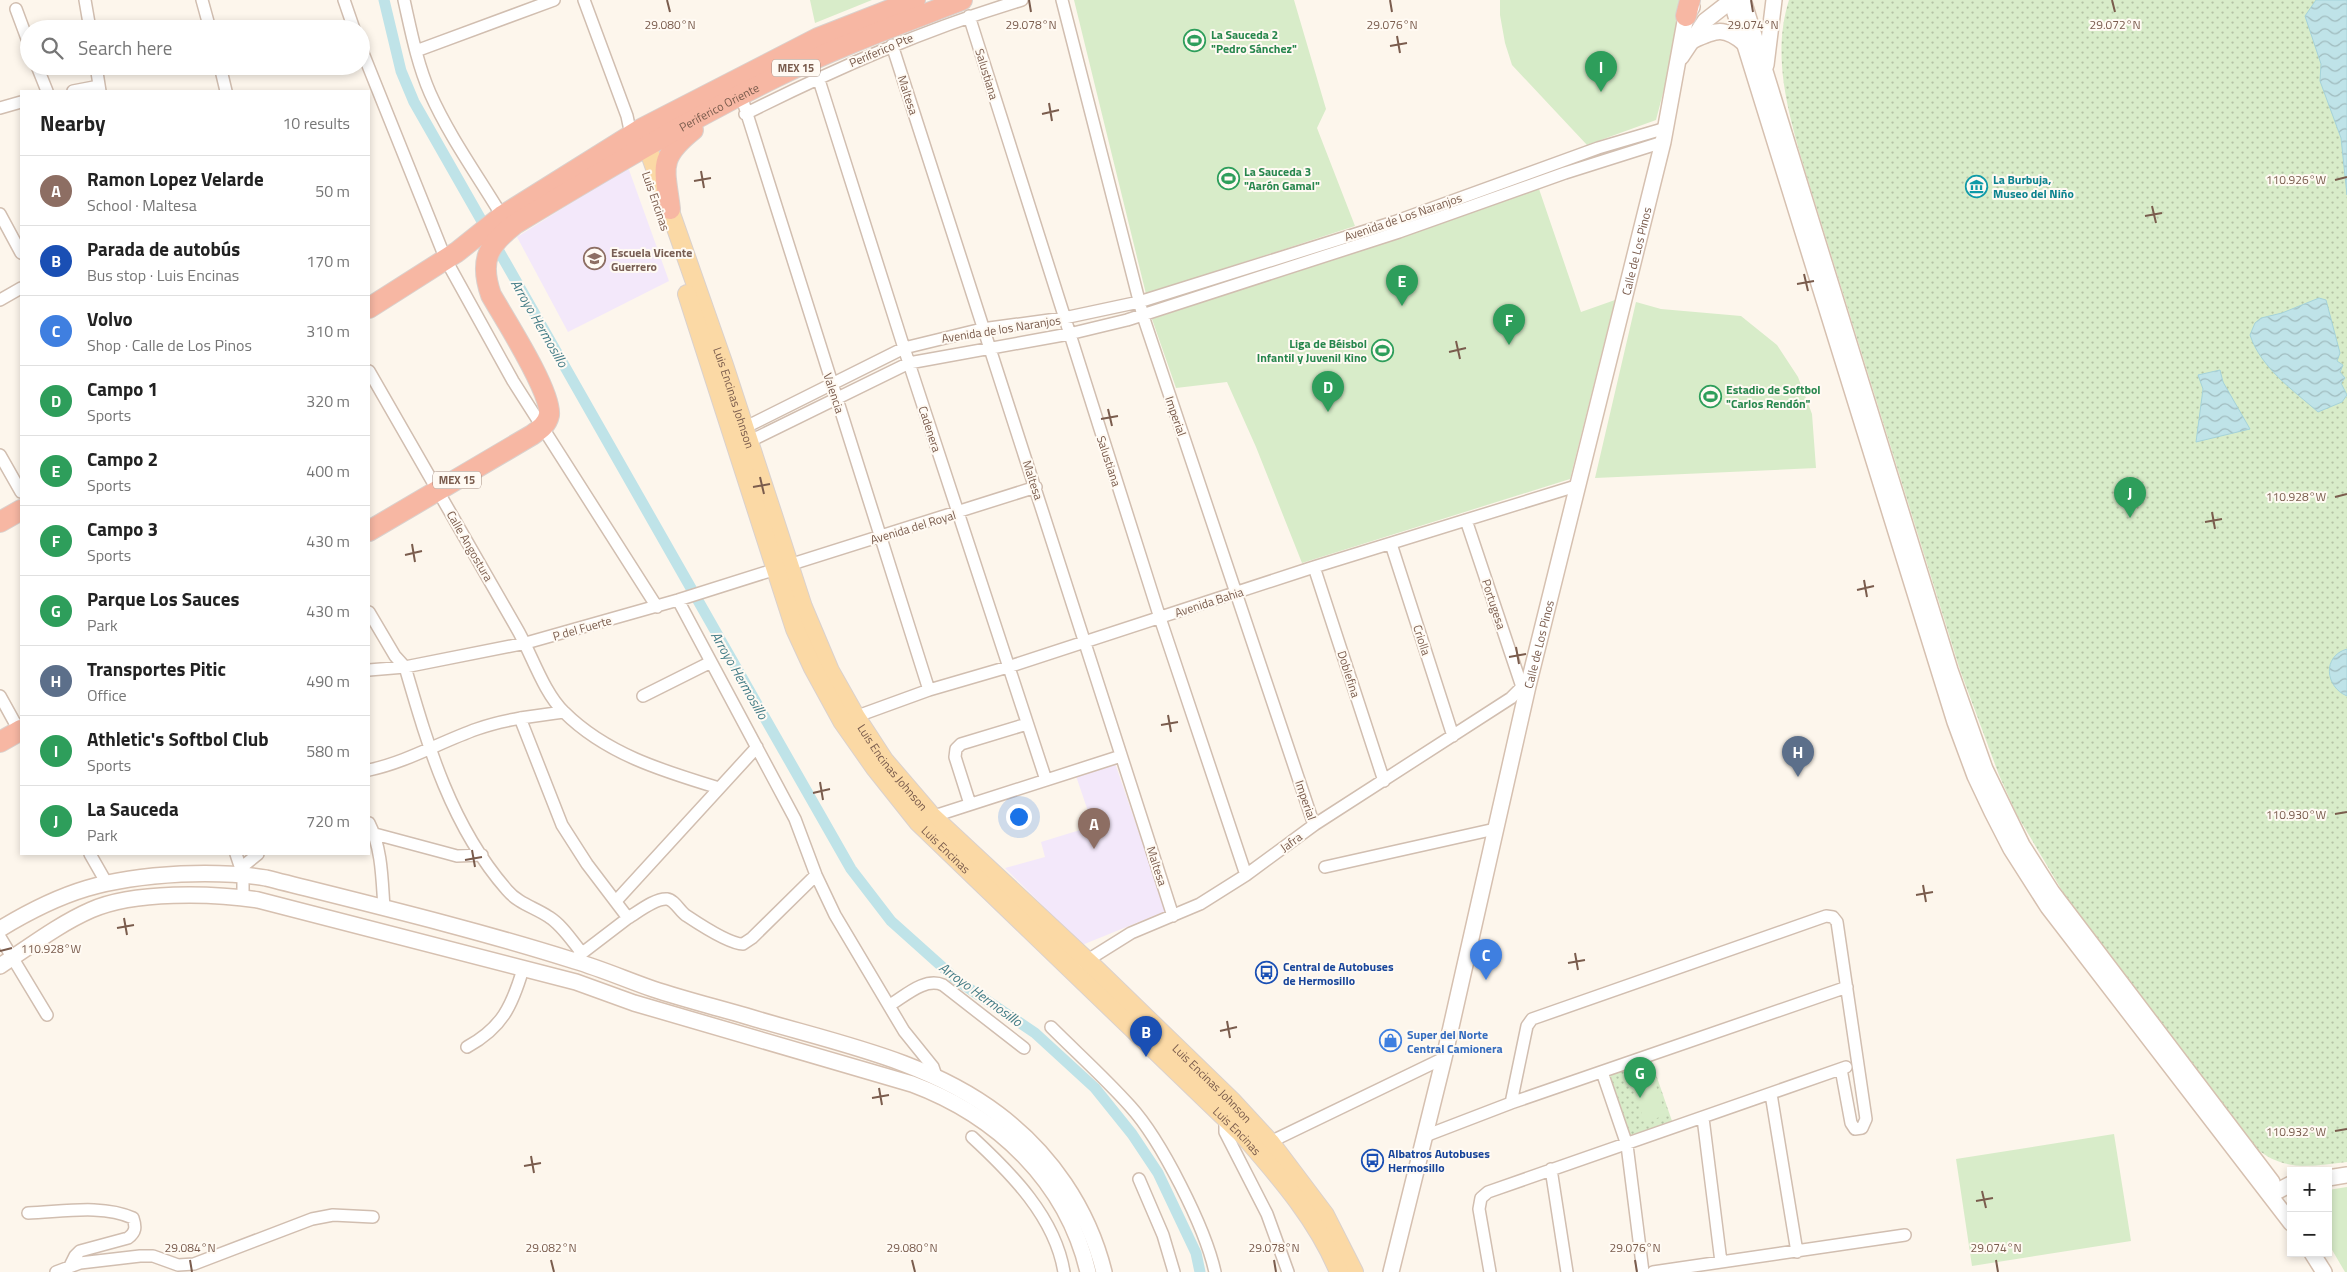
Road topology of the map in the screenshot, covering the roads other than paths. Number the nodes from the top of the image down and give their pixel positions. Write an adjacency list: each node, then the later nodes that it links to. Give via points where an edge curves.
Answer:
1 (85, 0): 18 (street)
2 (202, 0): 19 (street)
3 (344, 0): 20 (street)
4 (404, 0): 24 (street)
5 (554, 0): 24 (street)
6 (584, 0): 41 (street)
7 (915, 0): 41 (highway, Periferico Oriente / MEX 15, via 818,38)
8 (1022, 0): 14 (street, Periferico Pte)
9 (1062, 0): 52 (street, Imperial)
10 (1698, 0): 15 (street)
11 (1732, 0): 21 (street, via 1705,21); 22 (street)
12 (1743, 0): 26 (street)
13 (1774, 0): 26 (street)
14 (965, 8): 23 (street, Periferico Pte); 38 (highway, Periferico Oriente / MEX 15, via 830,52); 55 (street, Salustiana)
15 (1688, 8): 25 (street, Calle de Los Pinos)
16 (16, 9): 17 (street)
17 (20, 20)
18 (88, 20)
19 (208, 20)
20 (351, 20)
21 (1692, 41): 22 (street, via 1722,31 1736,36); 25 (street)
22 (1745, 44): 161 (street, via 1949,704 1975,776 2011,849 2048,907)
23 (892, 45): 31 (street, Periferico Pte); 56 (street, Maltesa)
24 (416, 51): 44 (street, via 438,110)
25 (1677, 63): 40 (street, Calle de Los Pinos)
26 (1765, 69): 161 (street, via 1953,678 1985,769 2022,844 2052,892)
27 (41, 75): 34 (street)
28 (98, 75): 32 (street)
29 (222, 75): 36 (street)
30 (367, 75): 33 (street)
31 (818, 77): 38 (street, Periferico Pte); 59 (street, Cadenera)
32 (100, 88): 35 (street)
33 (370, 89): 49 (street)
34 (47, 90)
35 (82, 90)
36 (226, 90)
37 (20, 102): 39 (street)
38 (738, 104): 41 (highway, Periferico Oriente / MEX 15); 42 (highway, via 673,147 666,158 665,168); 62 (street, Valencia)
39 (0, 108)
40 (1664, 135): 45 (street, Avenida de Los Naranjos, via 1598,148); 47 (street, Avenida de Los Naranjos); 67 (street, Calle de Los Pinos)
41 (639, 140): 42 (main road, Luis Encinas Johnson); 44 (highway, Periferico Oriente / MEX 15); 46 (highway, Periferico Oriente / MEX 15, via 515,224); 65 (main road, Luis Encinas, via 662,216)
42 (670, 209): 65 (main road, Luis Encinas Johnson)
43 (0, 214): 48 (street)
44 (502, 216): 46 (highway, Periferico Oriente / MEX 15)
45 (1356, 234): 47 (street); 52 (street, Avenida de Los Naranjos)
46 (486, 238): 49 (highway, MEX 15); 64 (highway, via 484,270 487,283 546,396 549,416)
47 (1361, 245): 54 (street, Avenida de Los Naranjos)
48 (20, 251)
49 (446, 260): 53 (highway, MEX 15); 64 (street, via 513,381)
50 (20, 289): 51 (street)
51 (0, 300)
52 (1139, 302): 54 (street, Imperial); 55 (street, Avenida de los Naranjos)
53 (370, 307)
54 (1142, 316): 57 (street, Avenida de los Naranjos); 80 (street, Imperial)
55 (1064, 318): 56 (street, Avenida de los Naranjos); 57 (street, Salustiana)
56 (982, 329): 58 (street, Maltesa); 59 (street, Avenida de los Naranjos)
57 (1069, 334): 58 (street, Avenida de los Naranjos); 84 (street, Salustiana)
58 (988, 347): 60 (street, Avenida de los Naranjos); 68 (street, Maltesa)
59 (904, 348): 60 (street, Cadenera); 62 (street, Avenida de los Naranjos)
60 (909, 363): 63 (street, Avenida de los Naranjos); 72 (street, Cadenera)
61 (370, 373): 70 (street, Calle Angostura)
62 (832, 386): 63 (street, Valencia); 65 (street, Avenida de los Naranjos)
63 (836, 398): 65 (street, Avenida de los Naranjos); 76 (street, Valencia)
64 (543, 427): 70 (highway, MEX 15); 82 (street)
65 (741, 437): 78 (main road, Luis Encinas Johnson)
66 (0, 455): 69 (street)
67 (1576, 486): 73 (street, Avenida Bahia); 91 (street, Calle de Los Pinos)
68 (1036, 487): 72 (street, Avenida del Royal); 85 (street, Maltesa)
69 (20, 490)
70 (438, 491): 75 (highway, MEX 15); 86 (street, Calle Angostura)
71 (20, 511): 74 (highway)
72 (958, 513): 76 (street, Avenida del Royal); 89 (street, Cadenera)
73 (1466, 520): 77 (street, Avenida Bahia); 91 (street, Portugesa)
74 (0, 522)
75 (370, 529)
76 (881, 536): 78 (street, Avenida del Royal); 92 (street, Valencia)
77 (1392, 544): 79 (street, Avenida Bahia); 101 (street, Criolla)
78 (783, 567): 81 (street, P del Fuerte); 97 (main road, Luis Encinas Johnson)
79 (1314, 567): 80 (street, Avenida Bahia); 108 (street, Doblefina)
80 (1236, 592): 84 (street, Avenida Bahia); 113 (street, Imperial)
81 (679, 600): 82 (street, P del Fuerte); 87 (street)
82 (657, 607): 86 (street, P del Fuerte)
83 (370, 614): 88 (street)
84 (1160, 618): 85 (street, Avenida Bahia); 123 (street, Salustiana)
85 (1084, 641): 89 (street, Avenida Bahia); 105 (street, Maltesa)
86 (526, 643): 88 (street, P del Fuerte); 95 (street, Calle Angostura, via 550,694)
87 (711, 662): 94 (street); 103 (street)
88 (405, 667): 90 (street, P del Fuerte); 104 (street)
89 (1008, 667): 92 (street, Avenida Bahia); 98 (street, Cadenera)
90 (370, 670)
91 (1525, 687): 101 (street, Jafra); 114 (street, Calle de Los Pinos)
92 (929, 690): 97 (street, Avenida Bahia)
93 (0, 696): 99 (street)
94 (644, 696)
95 (564, 712): 96 (street); 109 (street, Calle Angostura, via 593,735 635,759)
96 (520, 718): 104 (street, via 476,729); 126 (street, via 562,825)
97 (849, 719): 111 (main road, Luis Encinas Johnson, via 884,760)
98 (1027, 724): 107 (street, Cadenera); 110 (street, via 961,744 956,749 955,757)
99 (20, 729)
100 (20, 732): 102 (highway)
101 (1453, 736): 108 (street, Jafra)
102 (0, 742)
103 (757, 747): 109 (street); 122 (street, via 795,819)
104 (429, 748): 106 (street, via 393,765); 119 (street, via 456,814)
105 (1121, 756): 107 (street); 128 (street, Maltesa)
106 (370, 770)
107 (1046, 780): 110 (street)
108 (1384, 781): 113 (street, Jafra)
109 (719, 788): 126 (street)
110 (970, 804): 111 (street)
111 (925, 819): 134 (main road, Luis Encinas Johnson)
112 (370, 825): 115 (street)
113 (1314, 825): 123 (street, Jafra)
114 (1495, 829): 120 (street); 144 (street, Calle de Los Pinos)
115 (375, 834): 119 (street, via 457,856); 127 (street)
116 (91, 855): 124 (street)
117 (236, 855): 121 (street)
118 (257, 855): 121 (street)
119 (482, 855): 132 (street, via 515,899 556,923)
120 (1325, 867)
121 (243, 871): 124 (street); 125 (street); 127 (street)
122 (816, 875): 129 (street, via 743,944 687,916 667,899); 137 (street, via 835,915)
123 (1246, 875): 128 (street, Jafra, via 1200,904)
124 (106, 882): 130 (street, via 50,901)
125 (243, 898): 133 (street, via 205,895 154,897 108,904 77,917); 135 (street)
126 (616, 901): 129 (street)
127 (384, 908): 132 (street)
128 (1173, 916): 134 (street, Jafra, via 1131,933)
129 (628, 918): 132 (street)
130 (0, 929)
131 (0, 937): 133 (street)
132 (577, 957): 138 (street, via 655,989)
133 (6, 962): 139 (street)
134 (1080, 965): 151 (main road, Luis Encinas); 155 (main road, Luis Encinas Johnson, via 1233,1102)
135 (523, 969): 141 (street, via 576,982); 142 (street, via 514,1000 501,1020 483,1038)
136 (1847, 987): 145 (street); 147 (street); 150 (street, via 1837,922 1826,916 1564,1006 1529,1022)
137 (890, 1005): 143 (street, via 935,982); 148 (street, via 904,1031 933,1067)
138 (731, 1012): 141 (street); 148 (street, via 868,1052)
139 (47, 1015)
140 (1051, 1027): 177 (street, via 1131,1107 1159,1148 1196,1217)
141 (726, 1030): 174 (street, via 912,1084 978,1118 1016,1145 1050,1185 1075,1232)
142 (467, 1047)
143 (1024, 1048)
144 (1444, 1058): 153 (street, Calle de Los Pinos); 155 (street)
145 (1857, 1063): 146 (street); 146 (street, via 1866,1119 1865,1125 1859,1129 1851,1123)
146 (1841, 1069): 149 (street)
147 (1602, 1072): 150 (street); 156 (street)
148 (937, 1079): 175 (street, via 997,1113 1043,1154 1080,1209)
149 (1771, 1094): 152 (street); 167 (street)
150 (1511, 1103): 153 (street)
151 (1225, 1118): 178 (street, via 1225,1132 1266,1214); 179 (main road, Luis Encinas, via 1245,1136 1292,1193)
152 (1703, 1118): 156 (street); 170 (street)
153 (1425, 1136): 181 (street, Calle de Los Pinos)
154 (972, 1137): 173 (street, via 1014,1178 1034,1206 1058,1246)
155 (1270, 1142): 180 (main road, Luis Encinas Johnson, via 1325,1215)
156 (1628, 1145): 157 (street); 184 (street)
157 (1552, 1169): 182 (street, via 1488,1192 1481,1198 1479,1208); 183 (street)
158 (2347, 1175): 159 (street)
159 (2332, 1177)
160 (1139, 1179): 176 (street, via 1163,1235)
161 (2279, 1190): 162 (street); 163 (street)
162 (2287, 1201)
163 (2287, 1212)
164 (28, 1214): 171 (street, via 103,1211 133,1218 134,1234 80,1251)
165 (373, 1217): 171 (street, via 333,1215 312,1218 194,1264 178,1266 153,1256)
166 (1905, 1235): 167 (street)
167 (1797, 1252): 170 (street)
168 (2315, 1257): 186 (street)
169 (2325, 1257): 187 (street)
170 (1721, 1262): 185 (street)
171 (70, 1266): 172 (street)
172 (56, 1272)
173 (1064, 1272)
174 (1088, 1272)
175 (1104, 1272)
176 (1174, 1272)
177 (1215, 1272)
178 (1288, 1272)
179 (1339, 1272)
180 (1354, 1272)
181 (1391, 1272)
182 (1490, 1272)
183 (1567, 1272)
184 (1643, 1272)
185 (1653, 1272)
186 (2324, 1272)
187 (2334, 1272)

